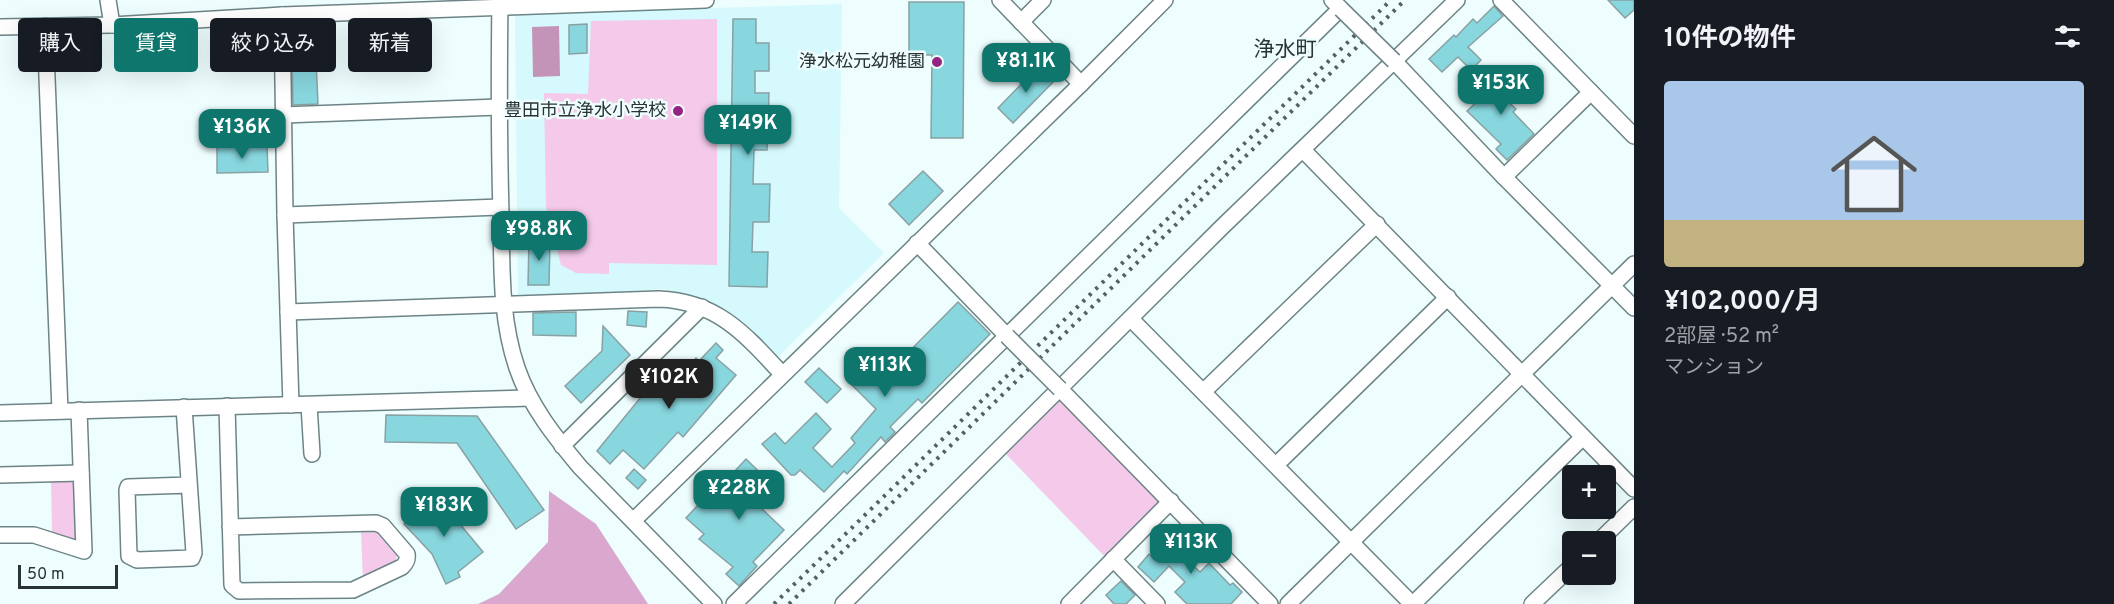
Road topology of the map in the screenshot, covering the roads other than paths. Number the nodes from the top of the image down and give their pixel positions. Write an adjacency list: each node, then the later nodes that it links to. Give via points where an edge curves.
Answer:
1 (108, 0): 13 (street)
2 (706, 0): 8 (street)
3 (1000, 0): 11 (street)
4 (1044, 0): 11 (street)
5 (1165, 0): 18 (street)
6 (1457, 0): 16 (street)
7 (1501, 0): 19 (street)
8 (500, 4): 10 (street); 20 (street)
9 (1336, 4): 16 (street, bridge); 37 (street)
10 (282, 15): 13 (street); 21 (street)
11 (1021, 22): 18 (street)
12 (102, 25): 13 (street)
13 (112, 25)
14 (0, 27): 15 (street)
15 (18, 27)
16 (1394, 61): 23 (street); 24 (street)
17 (47, 72): 48 (street)
18 (1081, 84): 28 (street)
19 (1591, 92): 22 (street); 24 (street)
20 (499, 107): 21 (street); 25 (street)
21 (283, 115): 26 (street)
22 (1634, 136)
23 (1303, 150): 27 (street); 36 (street)
24 (1504, 177): 30 (street)
25 (500, 207): 26 (street); 32 (street)
26 (285, 215): 35 (street)
27 (1377, 224): 31 (street); 41 (street)
28 (917, 243): 37 (street); 38 (street)
29 (1634, 264): 30 (street)
30 (1612, 285): 34 (street); 39 (street)
31 (1448, 297): 39 (street); 53 (street)
32 (502, 304): 33 (street, via 660,299); 35 (street); 42 (street, via 509,340)
33 (702, 307): 38 (street, via 736,327); 51 (street)
34 (1634, 308)
35 (288, 312): 43 (street)
36 (1131, 319): 40 (street); 41 (street)
37 (1006, 336): 40 (street, bridge); 68 (street)
38 (782, 374): 60 (street)
39 (1523, 375): 50 (street); 64 (street)
40 (1060, 389): 58 (street); 69 (street)
41 (1204, 392): 53 (street)
42 (530, 398): 44 (street); 51 (street)
43 (291, 405): 44 (street); 45 (street)
44 (309, 405): 52 (street)
45 (227, 406): 46 (street); 61 (street)
46 (184, 407): 47 (street); 56 (street)
47 (79, 410): 48 (street); 54 (street)
48 (60, 411): 49 (street)
49 (0, 413)
50 (1583, 436): 57 (street); 74 (street)
51 (562, 446): 60 (street)
52 (312, 454)
53 (1276, 465): 64 (street)
54 (81, 472): 55 (street); 63 (street, via 84,551 34,535)
55 (0, 475)
56 (189, 485): 56 (street, via 192,558 137,560 129,556 128,487)
57 (1634, 489)
58 (1171, 501): 65 (street); 72 (street)
59 (1634, 507): 62 (street)
60 (634, 520): 67 (street)
61 (230, 527): 61 (street, via 232,585 239,591 353,590 406,564 407,554 376,522)
62 (1609, 531)
63 (0, 535)
64 (1350, 542): 73 (street); 74 (street)
65 (1113, 559): 70 (street); 71 (street)
66 (1562, 576): 75 (street)
67 (714, 604)
68 (734, 604)
69 (843, 604)
70 (1068, 604)
71 (1157, 604)
72 (1270, 604)
73 (1288, 604)
74 (1412, 604)
75 (1532, 604)

